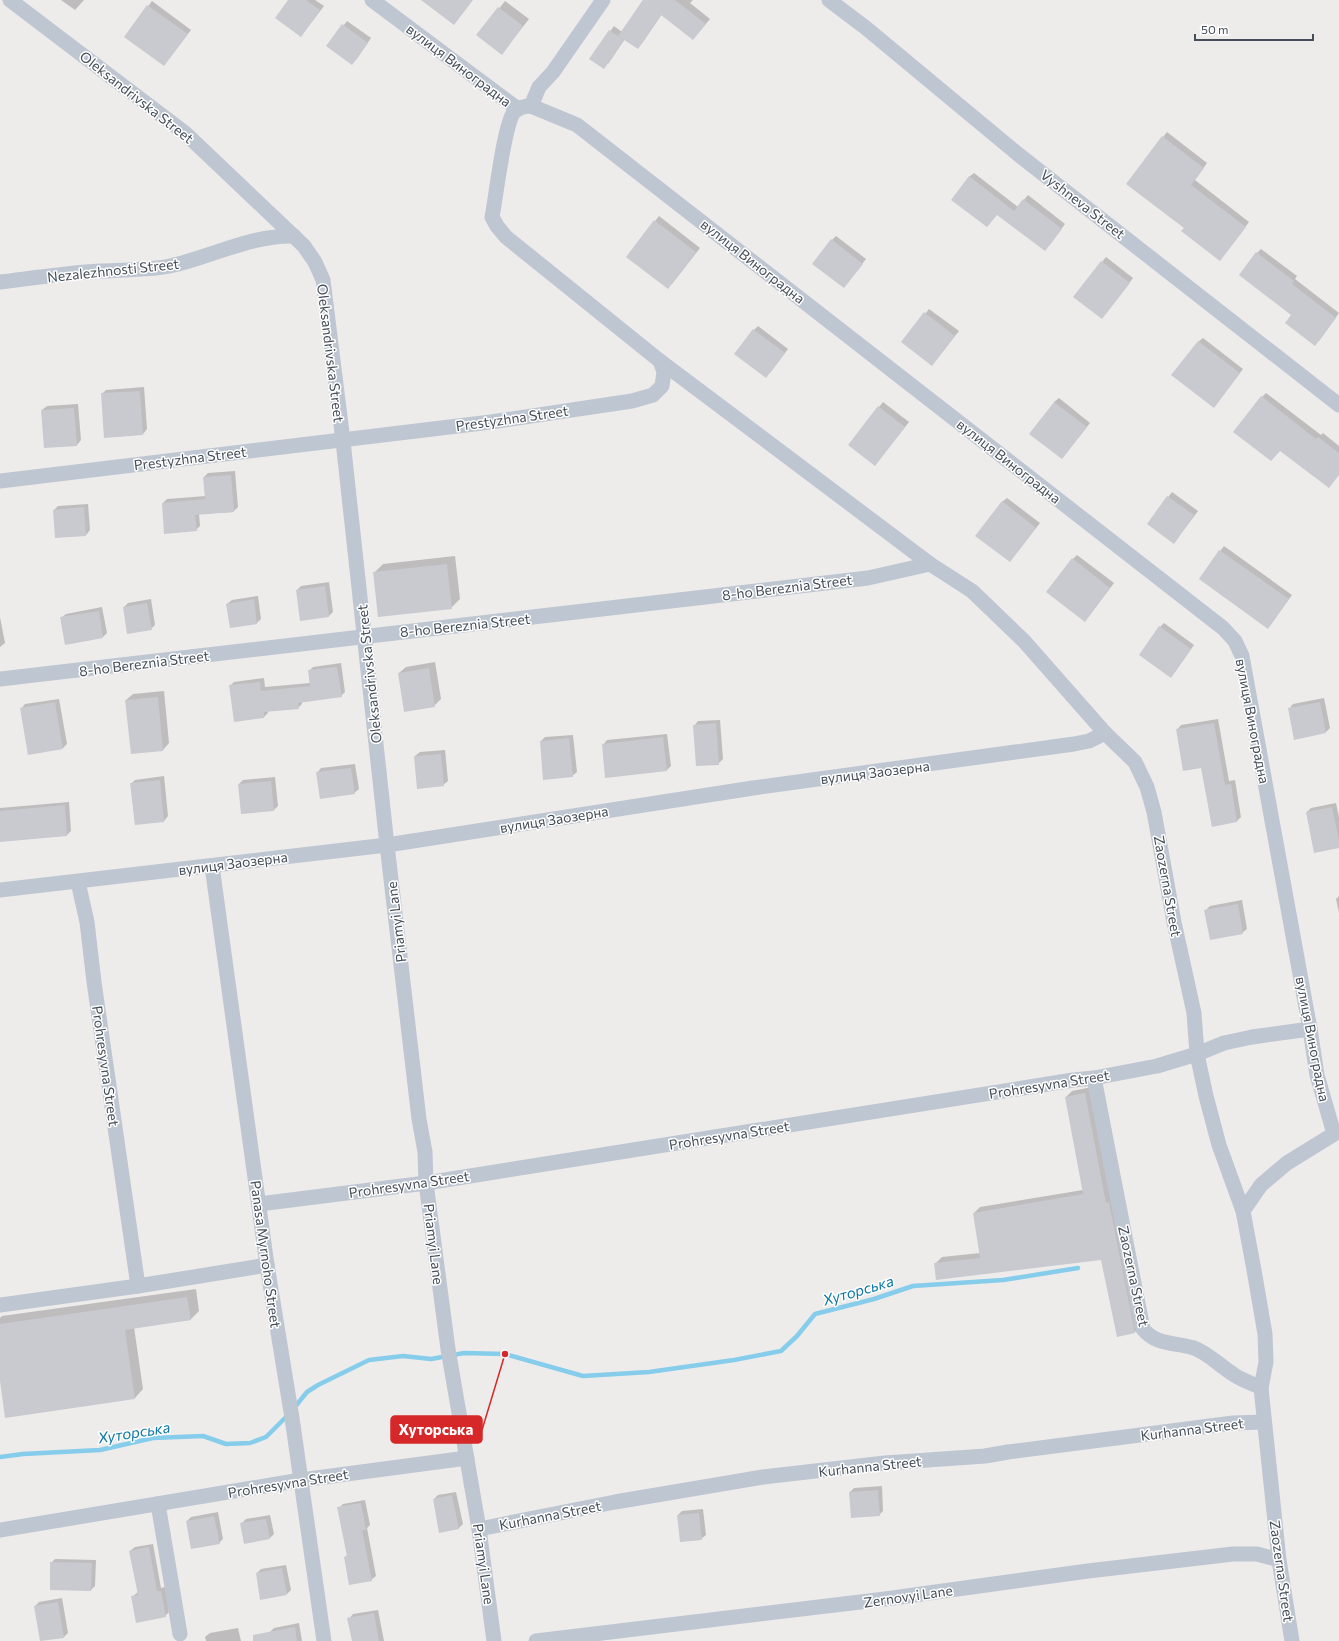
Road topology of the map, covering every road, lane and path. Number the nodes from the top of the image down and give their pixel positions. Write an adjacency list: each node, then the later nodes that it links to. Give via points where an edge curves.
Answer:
1 (10, 0): 6 (street, Oleksandrivska Street, via 185,133)
2 (372, 0): 5 (street, вулиця Виноградна)
3 (603, 0): 5 (street, via 553,72)
4 (829, 0): 9 (street, Vyshneva Street, via 1019,154)
5 (524, 108): 8 (street, via 513,113 492,217 506,237); 20 (street, вулиця Виноградна, via 577,125 593,136 1223,628 1235,641 1242,656)
6 (294, 236): 7 (street, Nezalezhnosti Street, via 253,240 168,266); 10 (street, Oleksandrivska Street, via 308,251 323,280)
7 (0, 282)
8 (660, 361): 10 (street, Prestyzhna Street, via 664,372 662,386 653,395 632,401); 12 (street, Zaozerna Street)
9 (1339, 405)
10 (343, 440): 11 (street, Prestyzhna Street); 13 (street, Oleksandrivska Street)
11 (0, 481)
12 (930, 564): 13 (street, 8-ho Bereznia Street, via 868,578); 15 (street, Zaozerna Street, via 972,591 1024,641)
13 (365, 636): 14 (street, 8-ho Bereznia Street); 16 (street, Oleksandrivska Street)
14 (0, 679)
15 (1105, 733): 16 (street, вулиця Заозерна, via 1074,744 753,788); 21 (street, Zaozerna Street, via 1135,762 1147,787 1194,1013)
16 (387, 845): 17 (street, вулиця Заозерна); 24 (street, Priamyi Lane, via 425,1152)
17 (212, 866): 18 (street, вулиця Заозерна); 25 (street, Panasa Myrnoho Street)
18 (78, 882): 19 (street, вулиця Заозерна); 28 (street, Prohresyvna Street, via 87,922)
19 (0, 890)
20 (1310, 1029): 21 (street, Prohresyvna Street, via 1224,1043); 23 (street, вулиця Виноградна, via 1317,1075)
21 (1198, 1054): 22 (street, Prohresyvna Street, via 1157,1066); 26 (street, Zaozerna Street, via 1219,1145)
22 (1094, 1078): 24 (street, Prohresyvna Street); 30 (street, Zaozerna Street, via 1143,1329 1152,1338 1162,1342 1198,1350 1234,1376)
23 (1336, 1134): 26 (street, via 1287,1163 1262,1185)
24 (426, 1183): 25 (street, Prohresyvna Street); 32 (street, Priamyi Lane, via 450,1364)
25 (259, 1204): 27 (street, Panasa Myrnoho Street)
26 (1243, 1211): 30 (street, Zaozerna Street, via 1265,1334 1266,1362)
27 (267, 1265): 28 (street); 33 (street, Panasa Myrnoho Street)
28 (138, 1286): 29 (street)
29 (0, 1305)
30 (1261, 1388): 31 (street, Zaozerna Street)
31 (1264, 1422): 35 (street, Kurhanna Street, via 1199,1427 985,1456 885,1463 764,1477); 37 (street, Zaozerna Street)
32 (467, 1458): 33 (street, Prohresyvna Street); 35 (street, Priamyi Lane)
33 (301, 1480): 34 (street, Prohresyvna Street); 39 (street, Panasa Myrnoho Street)
34 (158, 1504): 36 (street, Prohresyvna Street); 38 (street)
35 (479, 1529): 40 (street, Priamyi Lane)
36 (0, 1530)
37 (1279, 1560): 41 (street, Zernovyi Lane, via 1257,1554 1233,1554); 42 (street, Zaozerna Street)
38 (180, 1634)
39 (324, 1641)
40 (494, 1641)
41 (536, 1641)
42 (1292, 1641)

